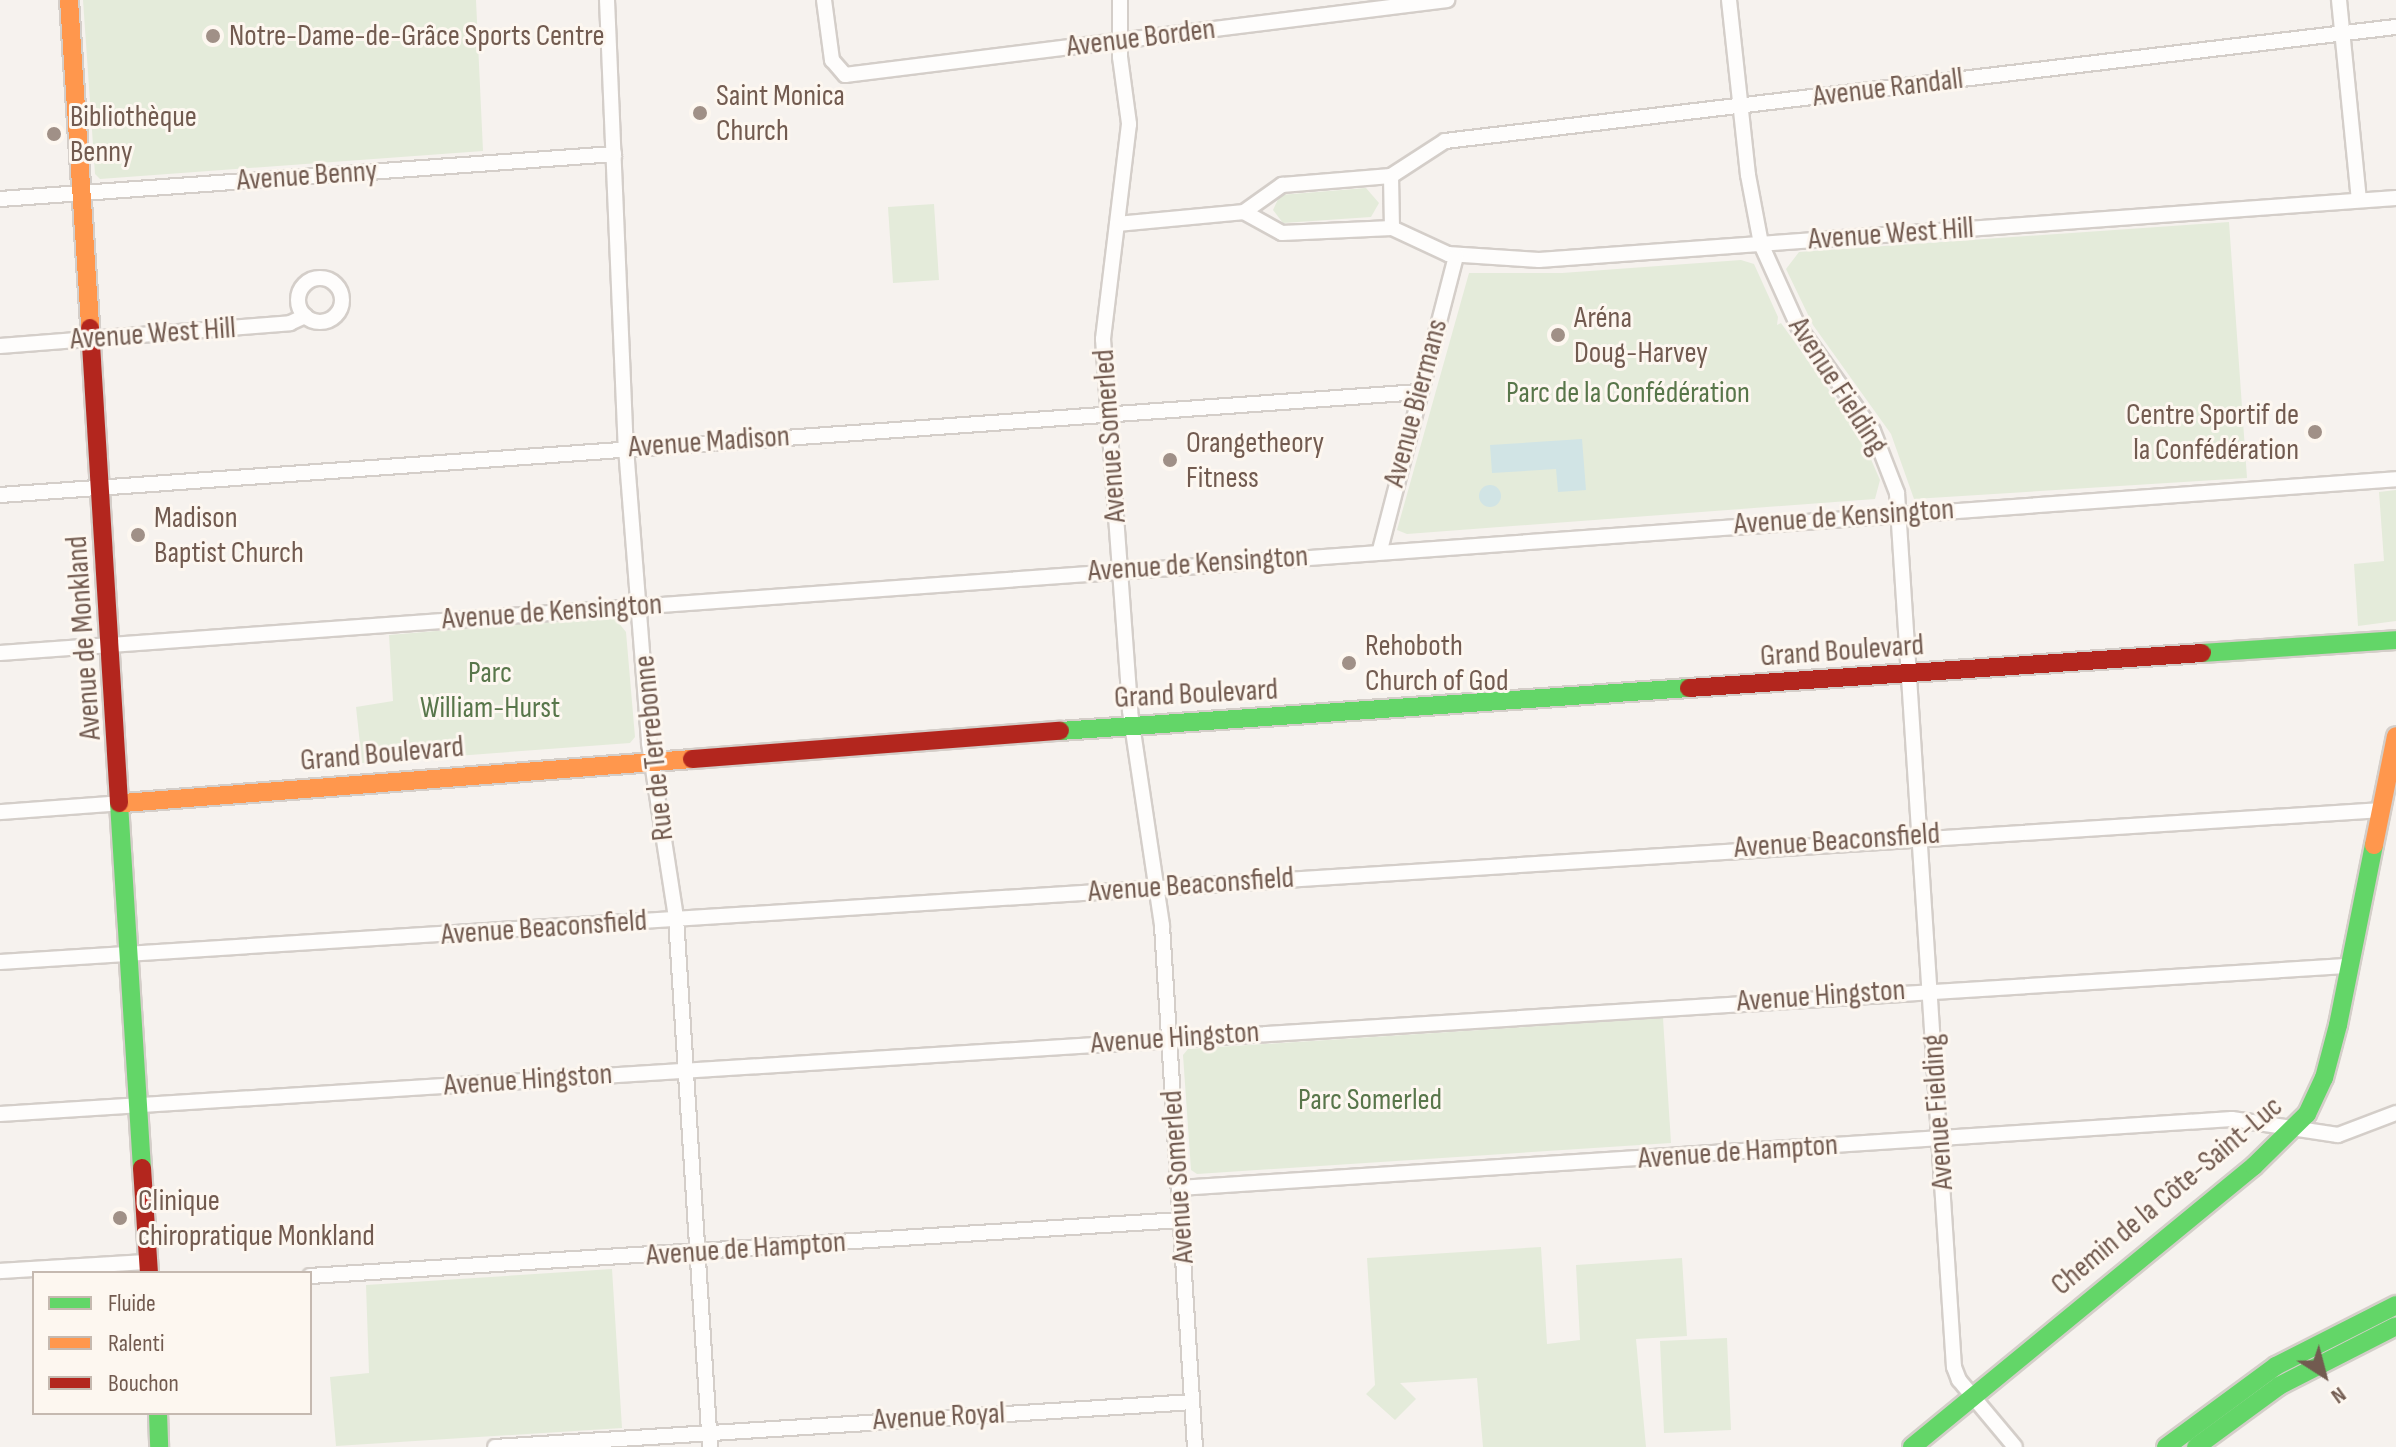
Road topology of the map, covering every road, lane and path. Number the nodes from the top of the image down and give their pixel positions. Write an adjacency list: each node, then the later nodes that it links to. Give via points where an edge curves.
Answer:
1 (69, 0): 14 (street, Avenue de Monkland)
2 (607, 0): 12 (street, Rue de Terrebonne)
3 (824, 0): 10 (street, Avenue Borden, via 835,70 845,75)
4 (1120, 0): 10 (street, Avenue Somerled)
5 (1447, 0): 10 (street, Avenue Borden)
6 (1729, 0): 11 (street, Avenue Fielding)
7 (2339, 0): 9 (street)
8 (2396, 27): 9 (street, Avenue Randall)
9 (2343, 33): 11 (street, Avenue Randall); 17 (street)
10 (1121, 41): 19 (street, Avenue Somerled, via 1129,124)
11 (1740, 106): 13 (street, Avenue Randall, via 1445,141); 21 (street, Avenue Fielding)
12 (614, 154): 14 (street, Avenue Benny); 28 (street, Rue de Terrebonne)
13 (1391, 176): 18 (street, Avenue Randall, via 1282,185); 20 (street)
14 (82, 193): 16 (street, Avenue Benny); 24 (street, Avenue de Monkland)
15 (2396, 198): 17 (street, Avenue West Hill)
16 (0, 199)
17 (2359, 200): 21 (street, Avenue West Hill)
18 (1244, 212): 19 (street); 20 (street, Avenue West Hill, via 1282,233)
19 (1117, 224): 27 (street, Avenue Somerled, via 1103,339)
20 (1392, 228): 22 (street, Avenue West Hill)
21 (1761, 244): 22 (street, Avenue West Hill, via 1548,260); 32 (street, Avenue Fielding, via 1798,326 1878,438)
22 (1456, 256): 26 (street, Avenue Biermans)
23 (305, 316): 24 (street, Avenue West Hill, via 290,323)
24 (92, 338): 25 (street, Avenue West Hill); 30 (street, Avenue de Monkland)
25 (0, 346)
26 (1418, 392): 27 (street, Avenue Madison); 33 (street, Avenue Biermans)
27 (1108, 414): 28 (street, Avenue Madison); 34 (street, Avenue Somerled)
28 (626, 448): 30 (street, Avenue Madison); 35 (street, Rue de Terrebonne)
29 (2396, 479): 32 (street, Avenue de Kensington)
30 (102, 487): 31 (street, Avenue Madison); 37 (street, Avenue de Monkland)
31 (0, 495)
32 (1899, 513): 33 (street, Avenue de Kensington); 39 (street, Avenue Fielding)
33 (1380, 550): 34 (street, Avenue de Kensington)
34 (1119, 570): 35 (street, Avenue de Kensington); 40 (street, Avenue Somerled)
35 (639, 605): 37 (street, Avenue de Kensington); 42 (street, Rue de Terrebonne)
36 (2396, 640): 39 (street, Grand Boulevard)
37 (113, 645): 38 (street, Avenue de Kensington); 43 (street, Avenue de Monkland)
38 (0, 653)
39 (1910, 674): 40 (street, Grand Boulevard); 46 (street, Avenue Fielding)
40 (1133, 727): 42 (street, Grand Boulevard); 47 (street, Avenue Somerled)
41 (2396, 736): 44 (street, Chemin de la Côte-Saint-Luc)
42 (651, 760): 43 (street, Grand Boulevard); 48 (street, Rue de Terrebonne)
43 (123, 803): 45 (street, Grand Boulevard); 49 (street, Avenue de Monkland)
44 (2382, 810): 46 (street, Avenue Beaconsfield); 51 (street, Chemin de la Côte-Saint-Luc)
45 (0, 812)
46 (1920, 836): 47 (street, Avenue Beaconsfield); 52 (street, Avenue Fielding)
47 (1159, 888): 48 (street, Avenue Beaconsfield); 53 (street, Avenue Somerled)
48 (676, 918): 49 (street, Avenue Beaconsfield); 54 (street, Rue de Terrebonne)
49 (132, 953): 50 (street, Avenue Beaconsfield); 55 (street, Avenue de Monkland)
50 (0, 962)
51 (2349, 966): 52 (street, Avenue Hingston); 58 (street, Chemin de la Côte-Saint-Luc, via 2324,1078)
52 (1930, 989): 53 (street, Avenue Hingston); 59 (street, Avenue Fielding)
53 (1168, 1039): 54 (street, Avenue Hingston); 60 (street, Avenue Somerled)
54 (686, 1070): 55 (street, Avenue Hingston); 62 (street, Rue de Terrebonne)
55 (141, 1106): 57 (street, Avenue Hingston); 63 (street, Avenue de Monkland)
56 (2396, 1113): 58 (street, Avenue de Hampton, via 2338,1135)
57 (0, 1114)
58 (2295, 1129): 59 (street, Avenue de Hampton, via 2232,1119); 68 (street, Chemin de la Côte-Saint-Luc)
59 (1940, 1138): 60 (street, Avenue de Hampton); 68 (street, Avenue Fielding, via 1954,1367)
60 (1179, 1188): 61 (street, Avenue Somerled)
61 (1181, 1220): 62 (street, Avenue de Hampton); 69 (street, Avenue Somerled)
62 (698, 1252): 65 (street, Avenue de Hampton); 71 (street, Rue de Terrebonne)
63 (148, 1268): 64 (street)
64 (0, 1271)
65 (312, 1276)
66 (2396, 1305): 79 (street, via 2276,1366)
67 (2396, 1326): 80 (street, via 2279,1386)
68 (1971, 1395): 77 (street, Chemin de la Côte-Saint-Luc); 78 (street, Avenue Fielding)
69 (1192, 1402): 71 (street, Avenue Royal); 76 (street, Avenue Somerled)
70 (158, 1415): 72 (street)
71 (709, 1431): 74 (street, Avenue Royal); 75 (street, Rue de Terrebonne)
72 (159, 1446): 73 (street)
73 (147, 1447)
74 (495, 1447)
75 (710, 1447)
76 (1195, 1447)
77 (1912, 1447)
78 (2015, 1447)
79 (2166, 1447)
80 (2196, 1447)

